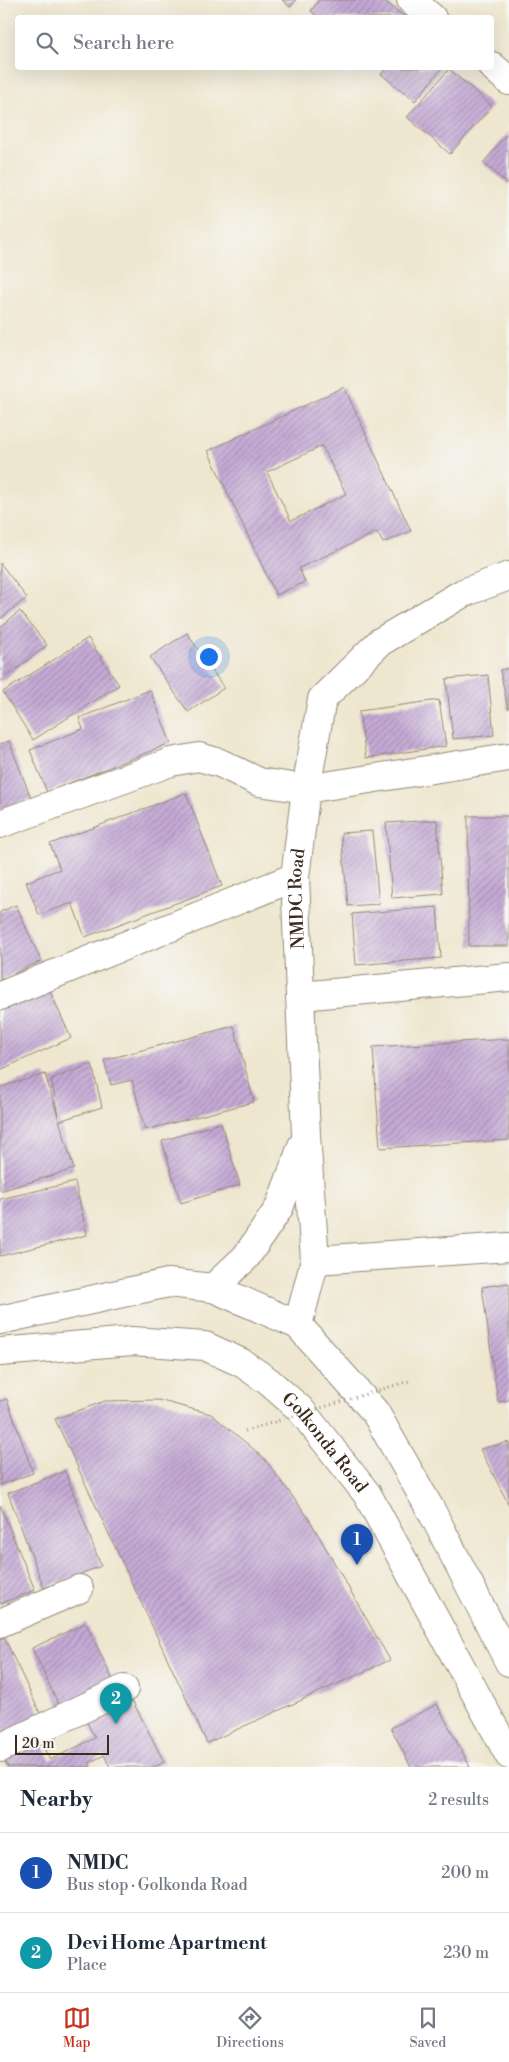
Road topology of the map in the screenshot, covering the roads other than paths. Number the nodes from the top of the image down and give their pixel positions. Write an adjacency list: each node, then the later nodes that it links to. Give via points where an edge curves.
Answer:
1 (411, 0): 2 (main road)
2 (428, 15)
3 (494, 68): 4 (main road)
4 (509, 81)
5 (509, 576): 7 (main road, NMDC Road, via 463,593 380,642 322,699)
6 (509, 757): 7 (main road)
7 (306, 789): 8 (main road, via 259,782 199,756 171,762); 9 (main road, NMDC Road)
8 (0, 824)
9 (295, 877): 11 (main road); 12 (main road, NMDC Road)
10 (509, 978): 12 (main road)
11 (0, 996)
12 (300, 996): 13 (main road, NMDC Road)
13 (306, 1136): 15 (main road, NMDC Road); 16 (main road, via 279,1208 246,1257)
14 (509, 1247): 15 (main road)
15 (315, 1260): 18 (main road, NMDC Road)
16 (213, 1288): 17 (main road, via 168,1283); 18 (main road)
17 (0, 1320)
18 (298, 1325): 22 (main road, via 375,1412 432,1512)
19 (0, 1352): 25 (main road, Golkonda Road, via 132,1341 205,1346 242,1363 268,1380 300,1409 366,1494)
20 (79, 1589): 21 (main road)
21 (0, 1623)
22 (509, 1662)
23 (124, 1689): 24 (main road)
24 (0, 1748)
25 (509, 1755)

